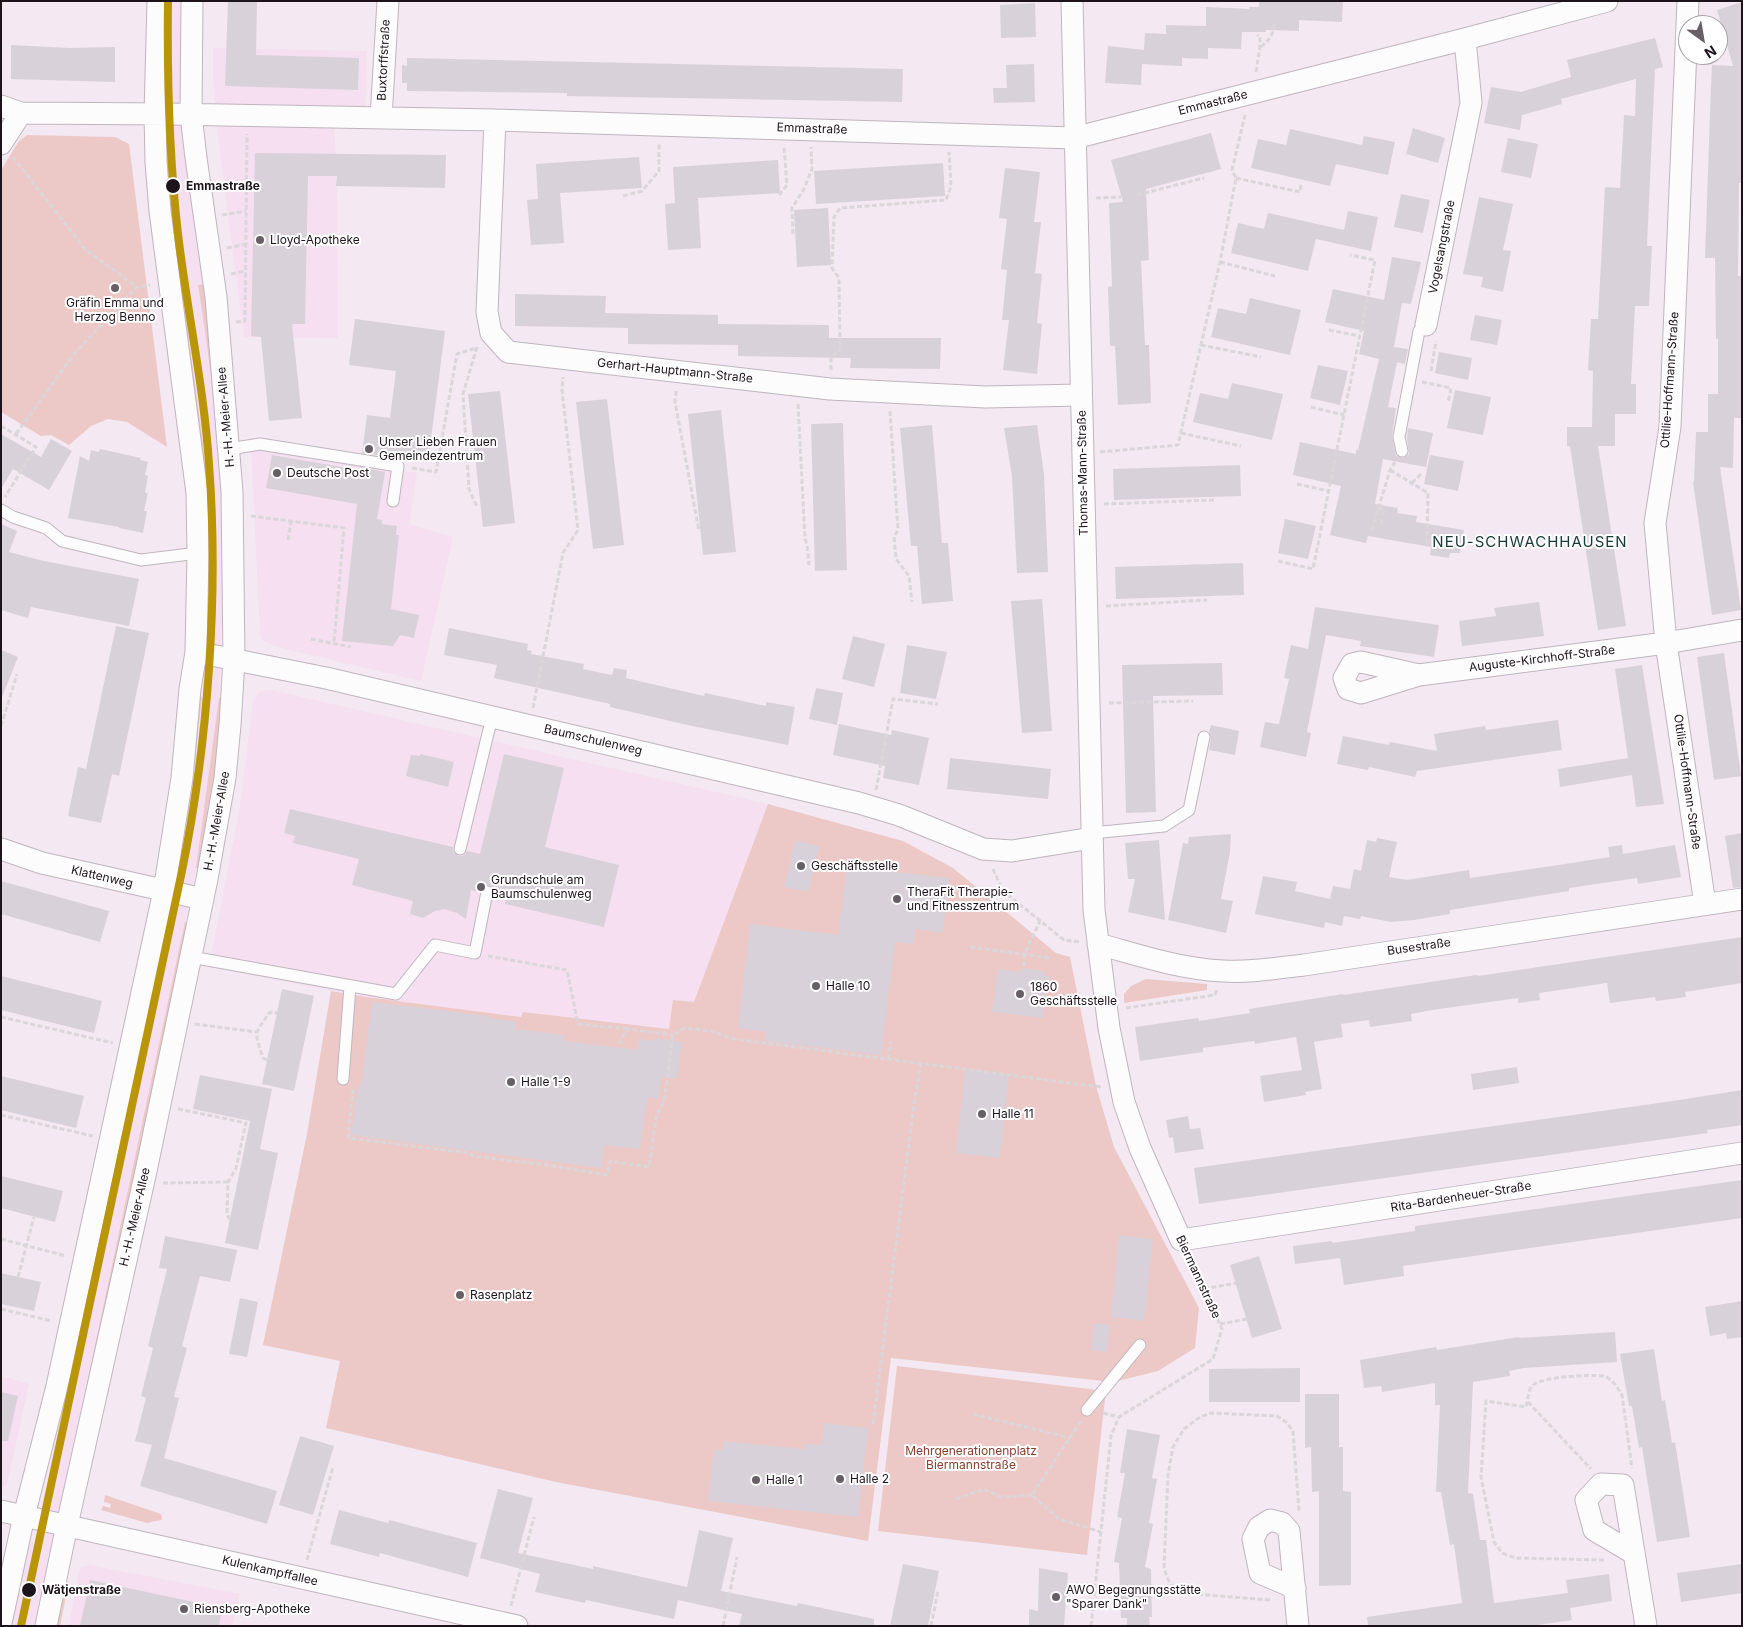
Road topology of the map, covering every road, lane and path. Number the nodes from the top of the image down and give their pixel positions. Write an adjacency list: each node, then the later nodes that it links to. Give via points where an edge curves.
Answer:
1 (158, 1): 14 (street)
2 (192, 1): 15 (street, H.-H.-Meier-Allee)
3 (388, 1): 17 (street, Buxtorffstraße)
4 (1072, 1): 23 (street, Thomas-Mann-Straße)
5 (1607, 1): 9 (street, Emmastraße)
6 (1688, 1): 92 (street, Ottilie-Hoffmann-Straße, via 1670,427 1655,524)
7 (1274, 22): 10 (path, via 1270,39)
8 (1257, 35): 10 (path)
9 (1465, 40): 11 (street, Emmastraße); 39 (street, Vogelsangstraße, via 1471,103)
10 (1260, 47): 11 (path)
11 (1253, 93): 23 (street, Emmastraße); 26 (path, via 1232,170)
12 (1, 106): 13 (street, Emmastraße)
13 (21, 113): 14 (street, Emmastraße); 24 (street)
14 (155, 114): 15 (street, Emmastraße); 35 (street, via 160,211)
15 (191, 115): 16 (street, Emmastraße); 38 (street, H.-H.-Meier-Allee)
16 (248, 116): 17 (street, Emmastraße); 38 (path, via 245,321)
17 (381, 118): 18 (street, Emmastraße)
18 (495, 120): 19 (street, Emmastraße); 37 (street, Gerhart-Hauptmann-Straße)
19 (659, 125): 20 (street, Emmastraße); 30 (path, via 659,171 642,191)
20 (782, 129): 21 (street, Emmastraße); 28 (path, via 787,185)
21 (810, 129): 22 (street, Emmastraße); 31 (path, via 812,169 792,208)
22 (949, 134): 23 (street, Emmastraße); 44 (path, via 951,186 946,200 840,208 834,217 832,268 839,278 840,350)
23 (1074, 138): 52 (street, Thomas-Mann-Straße)
24 (2, 144): 36 (path, via 85,249)
25 (1204, 178): 29 (path)
26 (1236, 178): 27 (path, via 1300,192); 33 (path)
27 (1301, 185)
28 (779, 194)
29 (1137, 195)
30 (623, 196)
31 (793, 234)
32 (1350, 255): 41 (path, via 1375,260 1364,329)
33 (1220, 262): 34 (path); 42 (path)
34 (1276, 276)
35 (170, 281): 36 (path); 83 (street, via 197,493)
36 (137, 287): 58 (path, via 74,354)
37 (486, 312): 43 (path); 46 (street, Gerhart-Hauptmann-Straße, via 491,333 508,352)
38 (218, 322): 60 (street, H.-H.-Meier-Allee)
39 (1426, 324): 48 (path, via 1437,336); 61 (lane, Vogelsangstraße, via 1419,330 1399,437)
40 (1329, 330): 41 (path)
41 (1360, 336): 55 (path)
42 (1201, 344): 45 (path); 57 (path)
43 (476, 348): 63 (path, via 457,354 436,472); 73 (path, via 463,394 469,489)
44 (831, 356)
45 (1261, 357)
46 (565, 359): 47 (street, Gerhart-Hauptmann-Straße); 103 (path, via 562,390 578,530 563,553)
47 (676, 371): 50 (street, Gerhart-Hauptmann-Straße); 80 (path, via 675,402)
48 (1431, 371)
49 (1419, 382): 53 (path, via 1451,388)
50 (797, 385): 51 (street, Gerhart-Hauptmann-Straße); 85 (path)
51 (889, 393): 52 (street, Gerhart-Hauptmann-Straße, via 985,397); 87 (path, via 898,530 894,537 896,559 909,576)
52 (1081, 395): 62 (street, Thomas-Mann-Straße)
53 (1448, 403)
54 (1310, 407): 55 (path)
55 (1344, 415): 68 (path)
56 (1, 426): 58 (path)
57 (1181, 433): 59 (path); 62 (path, via 1178,445)
58 (16, 434): 71 (path, via 36,447)
59 (1242, 446)
60 (229, 449): 63 (lane, via 260,444); 76 (street, H.-H.-Meier-Allee)
61 (1402, 451): 64 (path)
62 (1082, 453): 72 (street, Thomas-Mann-Straße)
63 (398, 466): 69 (lane)
64 (1390, 470): 66 (path); 74 (path)
65 (1421, 474): 66 (path)
66 (1412, 483): 82 (path, via 1428,493)
67 (1297, 484): 68 (path)
68 (1328, 491): 84 (path, via 1313,569)
69 (393, 500)
70 (1215, 500): 72 (path)
71 (1, 502)
72 (1084, 505): 88 (street, Thomas-Mann-Straße)
73 (477, 507)
74 (1378, 509): 78 (path, via 1384,510); 79 (path)
75 (1, 510): 83 (lane, via 46,528 62,541 141,560)
76 (233, 513): 77 (path); 95 (street, H.-H.-Meier-Allee)
77 (291, 521): 81 (path); 91 (path, via 344,528)
78 (1381, 526)
79 (1372, 530)
80 (699, 531)
81 (288, 540)
82 (1427, 545)
83 (198, 554): 94 (street)
84 (1278, 561)
85 (809, 566)
86 (1207, 600): 88 (path)
87 (912, 602)
88 (1086, 607): 100 (street, Thomas-Mann-Straße)
89 (1742, 630): 92 (street, Auguste-Kirchhoff-Straße)
90 (311, 639): 91 (path)
91 (334, 643): 93 (path)
92 (1666, 644): 97 (street, Auguste-Kirchhoff-Straße); 114 (street, Ottilie-Hoffmann-Straße)
93 (351, 647)
94 (196, 652): 95 (street, Baumschulenweg); 110 (street, via 182,778)
95 (234, 660): 101 (street, Baumschulenweg); 112 (street, H.-H.-Meier-Allee, via 225,778)
96 (17, 674): 102 (path)
97 (1419, 675)
98 (1193, 701): 100 (path)
99 (938, 704): 105 (path, via 893,699)
100 (1088, 704): 106 (street, Thomas-Mann-Straße)
101 (492, 717): 103 (street, Baumschulenweg); 108 (lane)
102 (1, 726)
103 (529, 726): 109 (street, Baumschulenweg, via 859,803 899,815)
104 (1204, 737): 106 (lane, via 1189,810 1164,826)
105 (876, 787)
106 (1092, 836): 109 (street, Baumschulenweg, via 1012,851); 116 (street, Thomas-Mann-Straße)
107 (1, 849): 110 (street, Klattenweg, via 42,863)
108 (460, 849)
109 (984, 849): 115 (path, via 1002,890)
110 (164, 891): 112 (street, Klattenweg); 134 (street)
111 (487, 892): 118 (lane)
112 (203, 899): 120 (street, H.-H.-Meier-Allee)
113 (1742, 899): 114 (street, Busestraße)
114 (1705, 904): 123 (street, Busestraße, via 1304,966)
115 (1040, 920): 116 (path, via 1064,940); 119 (path)
116 (1098, 944): 123 (street, Busestraße, via 1168,964); 125 (street, Biermannstraße)
117 (970, 947): 119 (path)
118 (475, 953): 124 (lane, via 435,945 396,994); 129 (path, via 567,970 578,1024)
119 (1024, 955): 121 (path); 122 (path)
120 (191, 957): 124 (lane); 128 (street, H.-H.-Meier-Allee)
121 (1050, 958)
122 (1024, 966)
123 (1222, 971): 125 (path, via 1215,995)
124 (350, 986): 138 (lane)
125 (1107, 1011): 139 (street, Biermannstraße)
126 (277, 1013): 130 (path, via 270,1012)
127 (1, 1017): 134 (path)
128 (177, 1022): 130 (path); 140 (street, H.-H.-Meier-Allee)
129 (627, 1029): 131 (path); 133 (path)
130 (256, 1032): 136 (path, via 263,1058)
131 (673, 1035): 135 (path, via 684,1028 711,1031 734,1039); 138 (path, via 664,1103 656,1113 649,1167 610,1161 607,1175 348,1138)
132 (891, 1040): 135 (path)
133 (619, 1044)
134 (130, 1047): 142 (street)
135 (888, 1059): 137 (path)
136 (268, 1060)
137 (921, 1063): 139 (path); 163 (path)
138 (349, 1081)
139 (1122, 1090): 149 (street, Biermannstraße, via 1140,1148)
140 (160, 1105): 144 (path, via 246,1123 236,1168); 145 (street, H.-H.-Meier-Allee)
141 (1, 1115): 142 (path)
142 (110, 1140): 151 (street)
143 (1742, 1153): 149 (street, Rita-Bardenheuer-Straße)
144 (228, 1182): 145 (path); 147 (path)
145 (143, 1183): 173 (street, H.-H.-Meier-Allee)
146 (34, 1217): 150 (path)
147 (230, 1218)
148 (1, 1239): 150 (path)
149 (1181, 1240): 154 (path, Biermannstraße)
150 (27, 1246): 151 (path); 152 (path)
151 (83, 1260): 158 (street)
152 (18, 1277)
153 (1236, 1283): 154 (path)
154 (1204, 1289): 157 (path, Biermannstraße)
155 (1, 1309): 158 (path)
156 (1247, 1320): 157 (path)
157 (1220, 1324): 175 (path, Biermannstraße, via 1222,1329 1213,1359 1119,1417 1112,1436)
158 (69, 1326): 171 (street)
159 (1140, 1345): 161 (lane)
160 (1528, 1402): 166 (path, via 1596,1474); 167 (path, via 1531,1386 1550,1378 1604,1376 1616,1384 1622,1395 1633,1474); 176 (path, via 1526,1407 1486,1401 1480,1478 1494,1542 1502,1553 1516,1558)
161 (1087, 1410): 164 (path)
162 (973, 1414): 164 (path)
163 (873, 1424)
164 (1071, 1438): 168 (path)
165 (333, 1467): 178 (path)
166 (1601, 1484): 167 (street); 176 (street, via 1586,1500 1594,1530)
167 (1623, 1486): 176 (street)
168 (1032, 1495): 169 (path, via 1001,1497 984,1489); 175 (path, via 1059,1519)
169 (956, 1498)
170 (1, 1511): 171 (street)
171 (24, 1516): 173 (street, Kulenkampffallee); 181 (street)
172 (534, 1517): 182 (path)
173 (67, 1525): 178 (street, Kulenkampffallee); 183 (street, H.-H.-Meier-Allee)
174 (1289, 1531): 180 (street); 180 (street, via 1282,1523 1270,1520 1259,1527 1253,1539 1260,1573); 180 (path, via 1299,1514 1293,1431 1286,1422 1277,1416 1211,1414 1200,1417 1184,1429 1173,1447 1168,1475 1164,1567 1173,1588 1182,1593 1272,1600)
175 (1101, 1532): 186 (path, Biermannstraße)
176 (1634, 1556): 188 (street)
177 (737, 1557): 184 (path)
178 (302, 1578): 182 (street, Kulenkampffallee)
179 (938, 1591): 185 (path)
180 (1295, 1594): 187 (street)
181 (1, 1623)
182 (512, 1625)
183 (46, 1626)
184 (723, 1626)
185 (931, 1626)
186 (1091, 1626)
187 (1298, 1626)
188 (1646, 1626)

